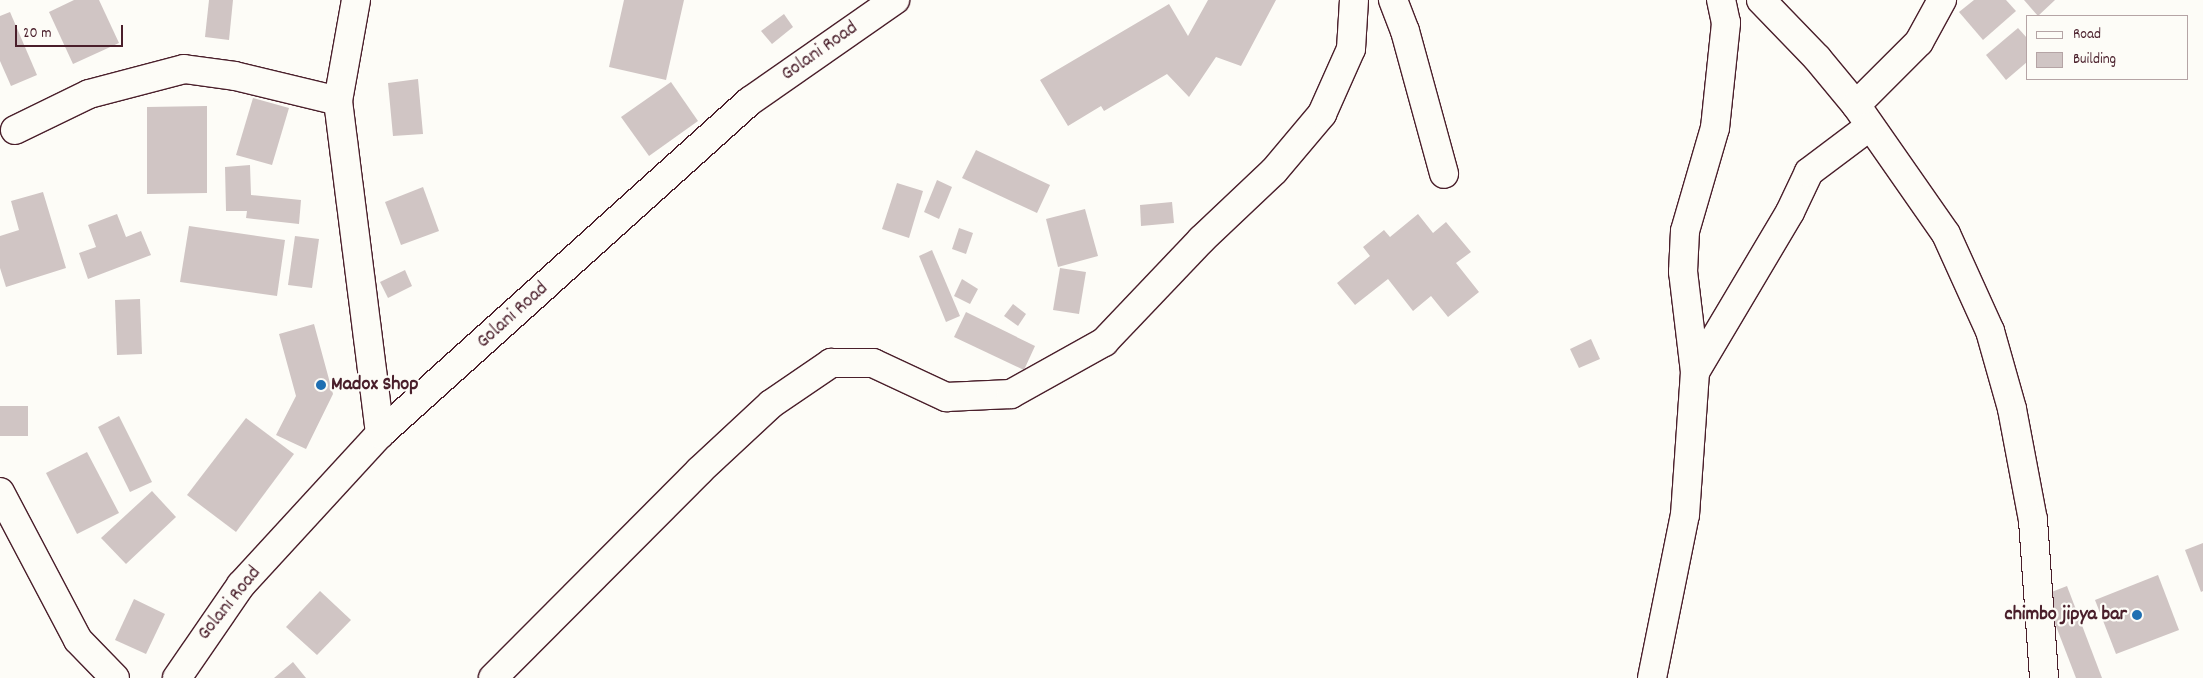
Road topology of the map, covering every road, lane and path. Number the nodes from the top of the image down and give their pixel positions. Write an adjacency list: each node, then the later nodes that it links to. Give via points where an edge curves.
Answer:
1 (356, 0): 8 (street)
2 (895, 0): 13 (street, Golani Road, via 750,101)
3 (1354, 0): 17 (street, via 1351,49 1322,114 1274,171 1104,342 1011,394 946,397 873,363 831,363 771,404 713,457)
4 (1393, 0): 11 (street)
5 (1721, 0): 12 (street, via 1726,24 1715,128 1685,231 1683,272)
6 (1761, 0): 9 (street, via 1817,58)
7 (1942, 0): 9 (street, via 1918,42)
8 (338, 101): 10 (street, via 235,76 184,69 89,94); 13 (street)
9 (1863, 116): 12 (street, via 1810,172 1790,212); 19 (street, via 1946,234 1990,331 2012,410 2033,520)
10 (15, 130)
11 (1444, 174)
12 (1695, 372): 18 (street, via 1685,515)
13 (380, 434): 16 (street, Golani Road, via 242,585)
14 (0, 492): 15 (street, via 78,640)
15 (116, 678)
16 (177, 678)
17 (493, 678)
18 (1652, 678)
19 (2044, 678)

